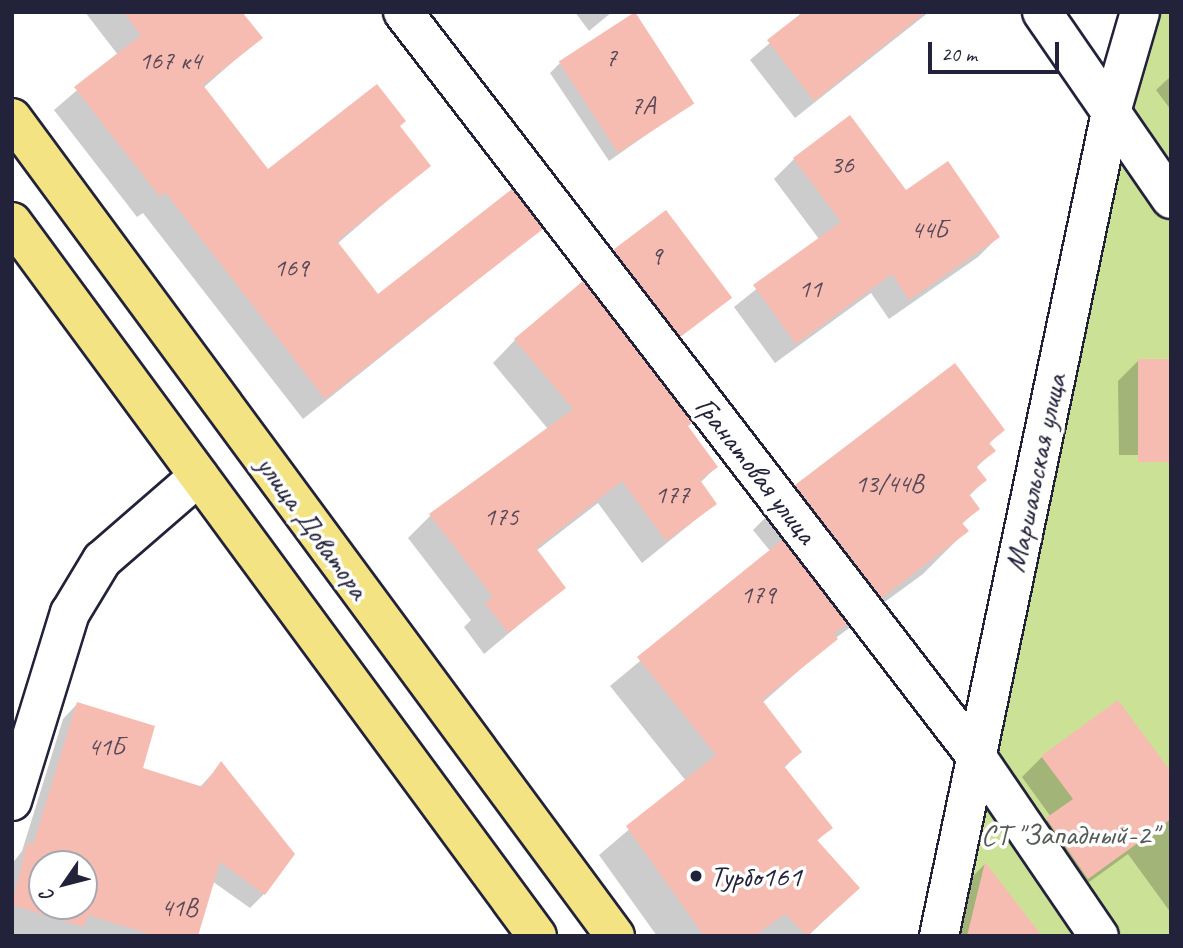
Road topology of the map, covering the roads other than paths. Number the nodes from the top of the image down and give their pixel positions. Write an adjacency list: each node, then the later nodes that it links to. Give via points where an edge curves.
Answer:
1 (403, 12): 9 (street, Гранатовая улица)
2 (1042, 12): 4 (street)
3 (1140, 12): 4 (street, Маршальская улица)
4 (1111, 112): 6 (street); 9 (street, Маршальская улица)
5 (12, 118): 12 (main road, улица Доватора)
6 (1171, 199)
7 (12, 222): 8 (main road, улица Доватора)
8 (199, 476): 10 (street, via 102,560 70,613); 11 (main road, улица Доватора)
9 (976, 756): 13 (street, Маршальская улица); 14 (street, Гранатовая улица)
10 (12, 801)
11 (529, 933)
12 (615, 936)
13 (939, 936)
14 (1099, 936)

